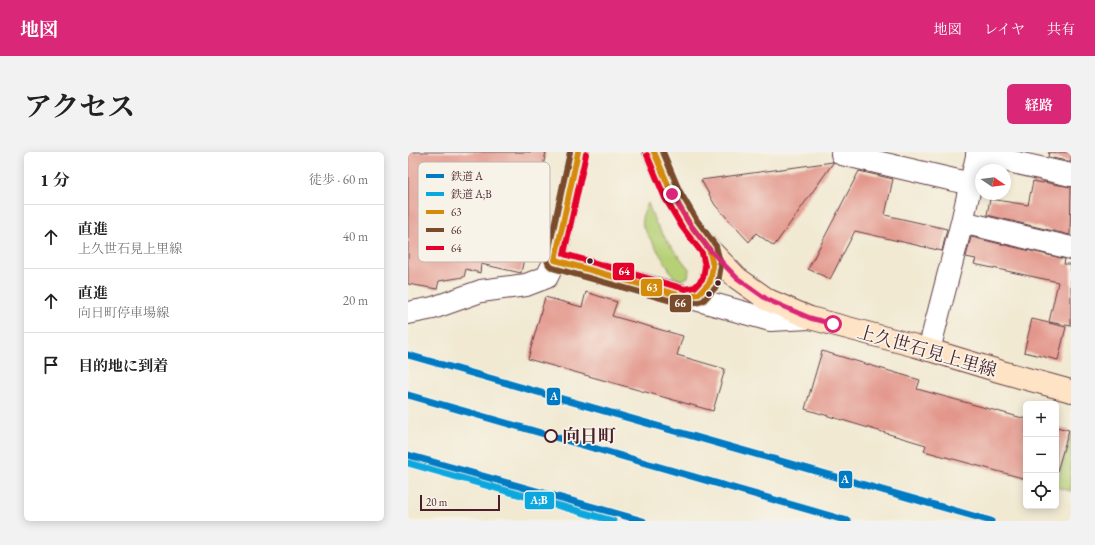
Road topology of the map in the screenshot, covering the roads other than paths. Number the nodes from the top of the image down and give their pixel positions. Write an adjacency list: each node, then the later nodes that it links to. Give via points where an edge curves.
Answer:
1 (578, 152): 10 (street)
2 (654, 152): 9 (main road, 上久世石見上里線, via 672,194 689,223)
3 (978, 153): 5 (street); 6 (street)
4 (842, 154): 6 (street)
5 (1071, 175)
6 (971, 184): 7 (street)
7 (962, 222): 8 (street); 14 (street)
8 (1071, 248)
9 (709, 249): 11 (main road, via 713,266 710,282 699,294); 13 (main road, 上久世石見上里線, via 737,278 768,300)
10 (555, 260): 11 (street); 12 (street, via 547,277 526,285 481,291 433,308)
11 (686, 297): 13 (street, via 770,320)
12 (408, 313)
13 (810, 318): 14 (main road, 上久世石見上里線)
14 (929, 350): 15 (main road, 上久世石見上里線)
15 (1071, 391)

